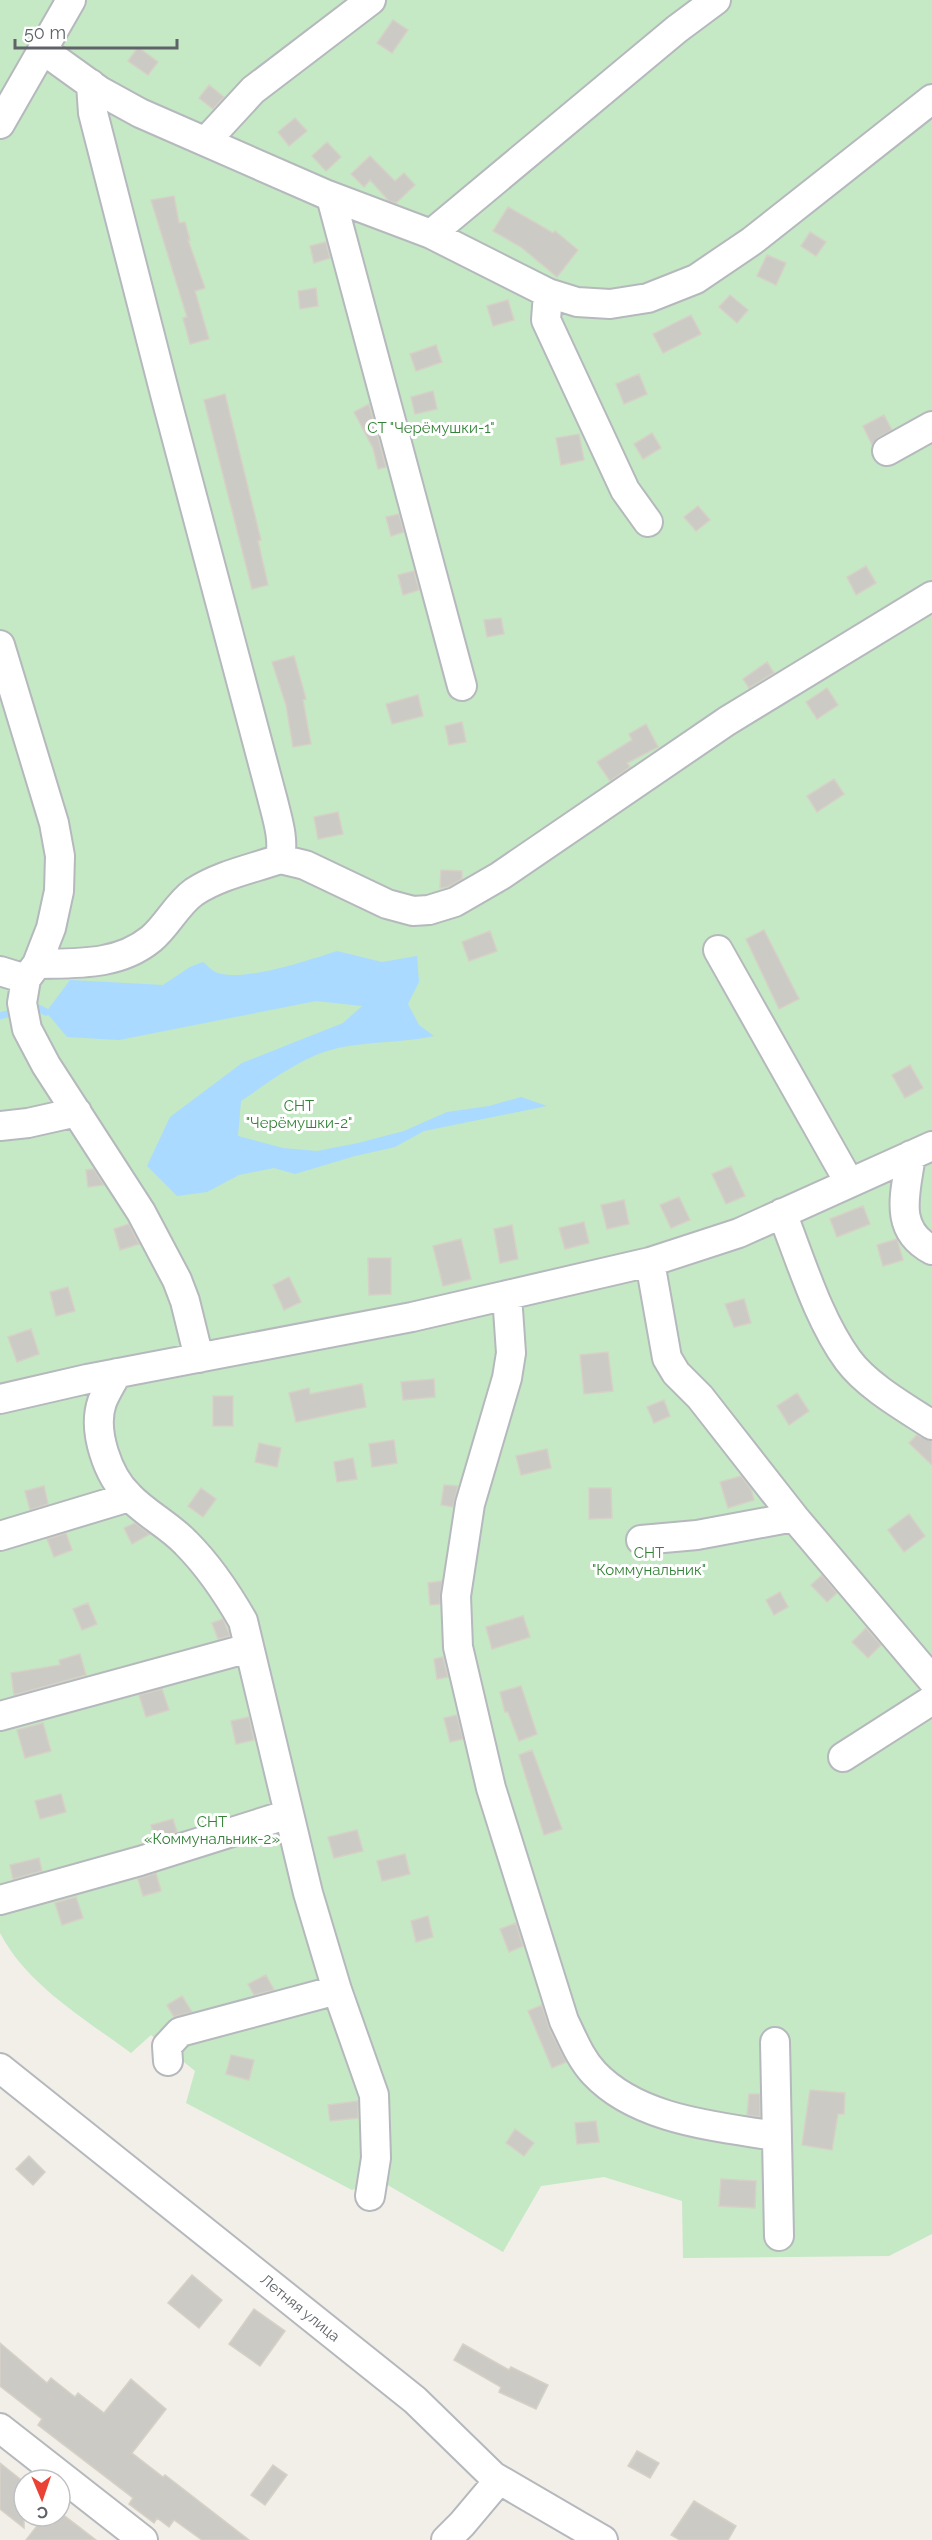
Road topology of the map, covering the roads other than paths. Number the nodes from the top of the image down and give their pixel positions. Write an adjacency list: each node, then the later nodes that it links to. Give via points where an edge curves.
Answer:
1 (71, 0): 4 (street)
2 (371, 0): 8 (street, via 253,90)
3 (716, 0): 10 (street)
4 (43, 50): 5 (street); 7 (street)
5 (91, 84): 8 (street, via 140,113); 18 (street, via 93,113 276,813)
6 (932, 99): 11 (street, via 752,241 696,279 648,298 610,304 578,302)
7 (0, 124)
8 (206, 141): 9 (street)
9 (331, 197): 10 (street); 17 (street)
10 (431, 234): 11 (street)
11 (548, 293): 14 (street, via 546,320 625,490)
12 (932, 426): 13 (street)
13 (887, 451)
14 (648, 522)
15 (932, 596): 18 (street, via 727,721 500,876 455,902 413,911 387,904 305,865)
16 (0, 645): 20 (street, via 54,823 60,856 59,891 51,928)
17 (462, 686)
18 (280, 859): 20 (street, via 219,878 193,893 151,939 117,957)
19 (718, 950): 24 (street)
20 (21, 972): 21 (street, via 27,1029)
21 (77, 1112): 22 (street); 29 (street, via 141,1212 177,1280)
22 (0, 1126)
23 (921, 1151): 24 (street); 26 (street, via 904,1209 907,1227 918,1243)
24 (849, 1182): 25 (street)
25 (782, 1214): 27 (street, via 739,1233); 32 (street, via 828,1327 849,1362 874,1385)
26 (932, 1250)
27 (650, 1262): 28 (street); 34 (street, via 667,1358)
28 (507, 1295): 29 (street); 48 (street, via 511,1353 470,1504 456,1596 458,1647 490,1788 564,2021 578,2052 612,2090 651,2109)
29 (199, 1358): 30 (street)
30 (117, 1374): 31 (street); 33 (street, via 102,1403 99,1422 104,1456)
31 (0, 1399)
32 (932, 1425)
33 (129, 1497): 35 (street); 37 (street, via 186,1542 226,1592 243,1622)
34 (794, 1517): 36 (street, via 697,1535); 38 (street)
35 (0, 1536)
36 (641, 1540)
37 (249, 1648): 40 (street); 42 (street)
38 (932, 1680)
39 (932, 1700): 41 (street)
40 (0, 1716)
41 (843, 1757)
42 (289, 1814): 43 (street); 44 (street)
43 (0, 1900)
44 (337, 1990): 46 (street, via 180,2032 167,2046); 49 (street, via 374,2095 376,2158)
45 (775, 2042): 48 (street)
46 (168, 2061)
47 (0, 2068): 52 (street, Летняя улица, via 415,2400)
48 (776, 2136): 50 (street)
49 (370, 2196)
50 (779, 2236)
51 (0, 2428): 53 (street)
52 (499, 2480): 54 (street); 55 (street, Летняя улица)
53 (143, 2540)
54 (446, 2540)
55 (603, 2540)

